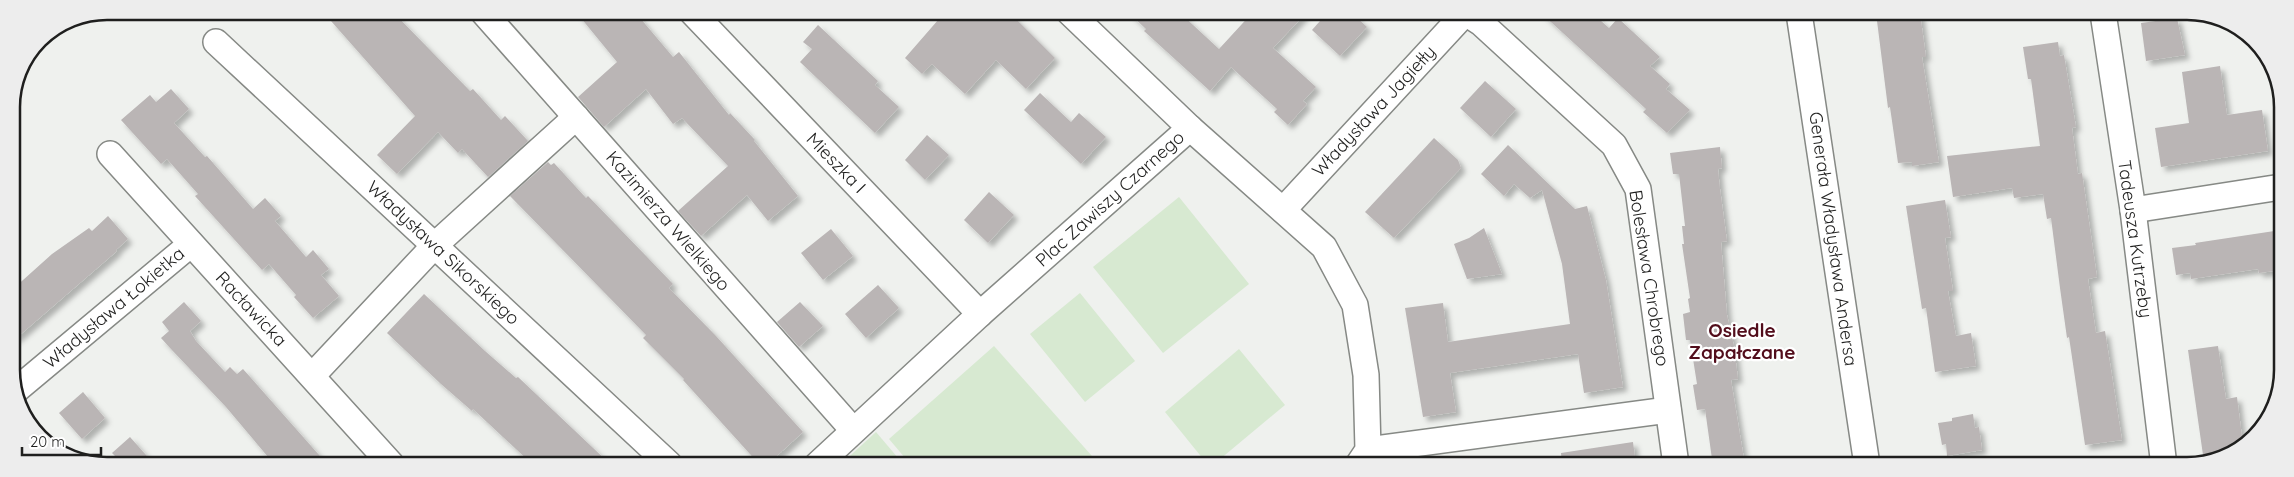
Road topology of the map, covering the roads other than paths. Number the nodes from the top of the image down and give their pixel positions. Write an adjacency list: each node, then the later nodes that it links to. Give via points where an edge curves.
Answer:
1 (490, 20): 9 (street, Kazimierza Wielkiego)
2 (700, 20): 17 (street, Mieszka I)
3 (1077, 20): 10 (street)
4 (1459, 20): 13 (street, Władysława Jagiełły)
5 (1476, 20): 20 (street, Bolesława Chrobrego, via 1614,145 1638,189)
6 (1800, 20): 27 (street, Generała Władysława Andersa)
7 (2104, 20): 14 (street, Tadeusza Kutrzeby)
8 (216, 42): 16 (street, Władysława Sikorskiego)
9 (576, 117): 16 (street); 21 (street, Kazimierza Wielkiego)
10 (1190, 128): 13 (street, Plac Zawiszy Czarnego); 17 (street, Plac Zawiszy Czarnego)
11 (110, 154): 15 (street, Racławicka)
12 (2274, 188): 14 (street)
13 (1283, 210): 25 (street, Plac Zawiszy Czarnego, via 1324,247 1355,305 1366,375)
14 (2133, 210): 28 (street, Tadeusza Kutrzeby)
15 (191, 244): 18 (street, Racławicka); 19 (street, Władysława Łokietka)
16 (435, 245): 18 (street); 23 (street, Władysława Sikorskiego)
17 (980, 314): 21 (street, Plac Zawiszy Czarnego)
18 (312, 376): 22 (street, Racławicka)
19 (22, 385)
20 (1668, 410): 25 (street); 26 (street, Bolesława Chrobrego)
21 (853, 430): 24 (street, Plac Zawiszy Czarnego)
22 (385, 457)
23 (662, 457)
24 (824, 457)
25 (1363, 457)
26 (1675, 457)
27 (1866, 457)
28 (2163, 457)

